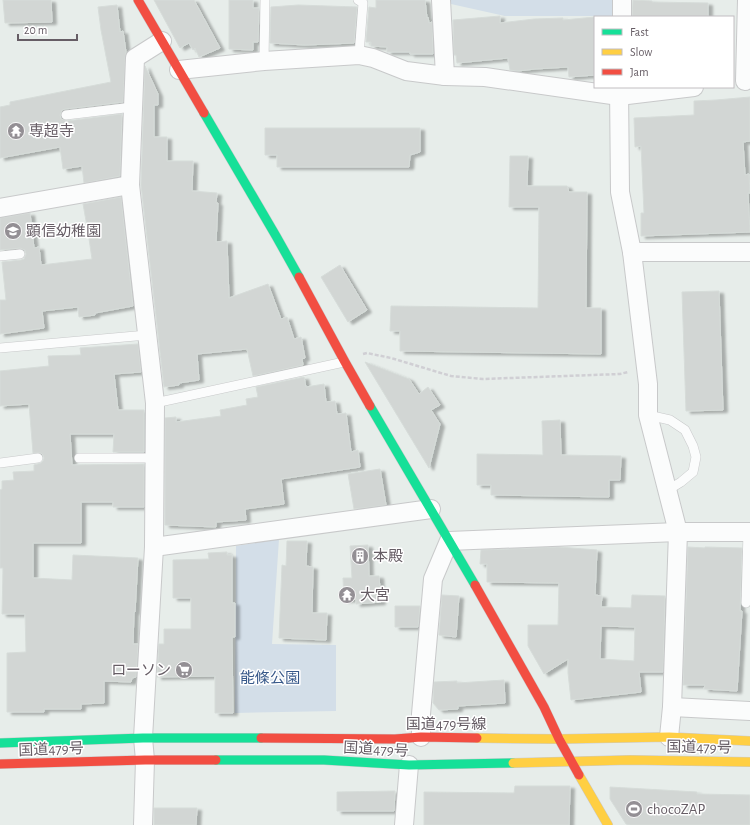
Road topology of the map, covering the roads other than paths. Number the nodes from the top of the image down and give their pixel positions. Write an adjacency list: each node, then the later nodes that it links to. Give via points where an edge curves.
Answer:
1 (138, 0): 8 (main road)
2 (265, 0): 10 (lane)
3 (358, 0): 9 (lane, via 363,3)
4 (441, 0): 12 (street)
5 (622, 0): 7 (street)
6 (747, 0): 13 (street)
7 (622, 16)
8 (162, 41): 11 (main road); 16 (street, via 134,58)
9 (359, 55): 10 (street); 12 (street, via 406,71)
10 (264, 61): 11 (street)
11 (179, 70): 26 (main road, via 276,236)
12 (445, 76): 15 (street, via 485,77)
13 (743, 81)
14 (675, 88): 15 (street)
15 (619, 91): 20 (street, via 620,192)
16 (133, 107): 17 (lane); 18 (street)
17 (66, 115)
18 (130, 185): 19 (street); 24 (street)
19 (0, 208)
20 (632, 252): 21 (street); 28 (street, via 648,384)
21 (750, 252)
22 (20, 254): 23 (lane)
23 (0, 256)
24 (147, 335): 25 (lane); 27 (street)
25 (0, 348)
26 (345, 362): 27 (lane); 34 (main road)
27 (155, 403): 31 (street)
28 (648, 415): 33 (street); 33 (lane, via 670,420 685,430 696,457 693,472)
29 (38, 458): 32 (lane)
30 (79, 458): 31 (lane)
31 (154, 458): 38 (street)
32 (0, 463)
33 (668, 490): 35 (street)
34 (431, 509): 37 (main road); 38 (street)
35 (678, 532): 36 (street); 37 (street); 40 (street)
36 (749, 532): 39 (lane)
37 (449, 541): 42 (street, via 433,579); 45 (main road, via 544,706)
38 (154, 547): 44 (street)
39 (746, 603)
40 (672, 707): 41 (street); 43 (street)
41 (750, 711)
42 (421, 737): 44 (main road, 国道479号線); 45 (main road, 国道479号線)
43 (669, 737): 45 (main road, 国道479号線); 46 (main road, 国道479号線)
44 (143, 738): 47 (main road, 国道479号); 48 (street)
45 (559, 739): 50 (main road)
46 (750, 741)
47 (0, 743)
48 (145, 760): 52 (main road, 国道479号); 53 (main road, 国道479号, via 324,760); 55 (street)
49 (694, 760): 50 (main road, 国道479号); 51 (main road, 国道479号); 54 (street)
50 (572, 762): 53 (main road, 国道479号); 57 (main road)
51 (750, 762)
52 (0, 764)
53 (409, 765): 56 (street)
54 (750, 766)
55 (143, 825)
56 (404, 825)
57 (608, 825)

